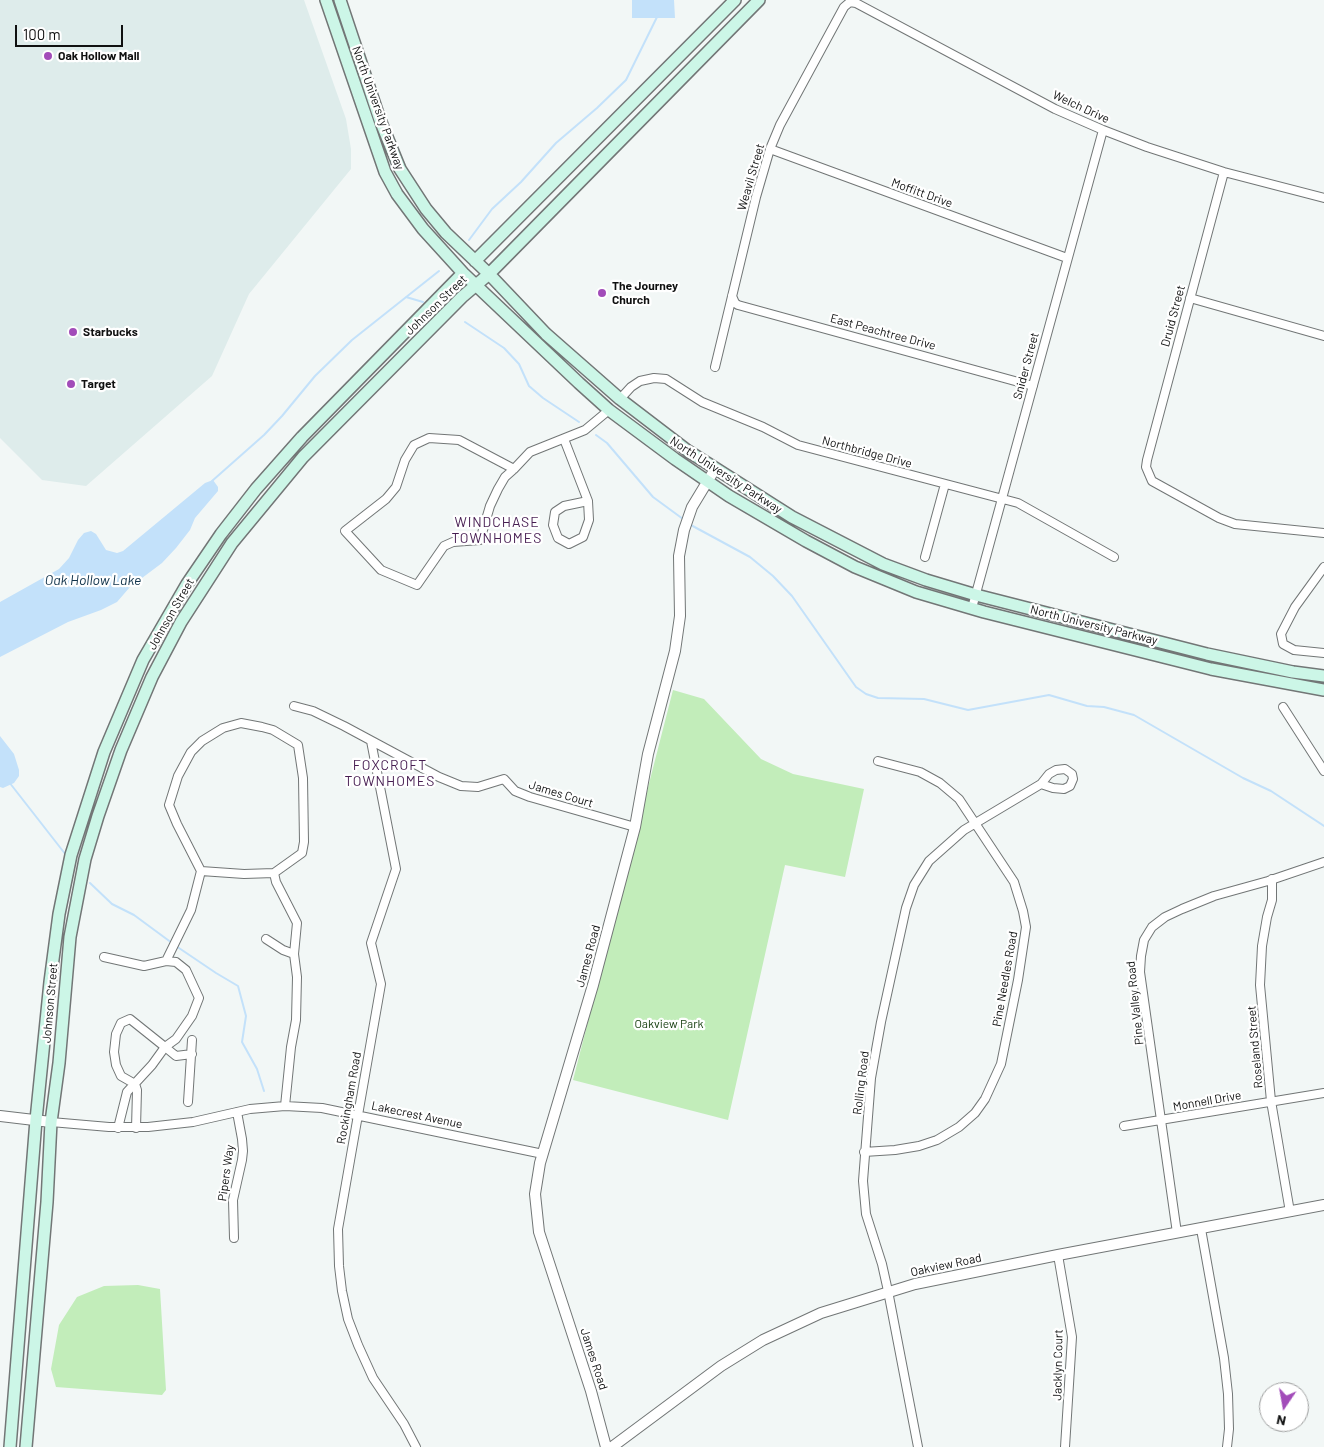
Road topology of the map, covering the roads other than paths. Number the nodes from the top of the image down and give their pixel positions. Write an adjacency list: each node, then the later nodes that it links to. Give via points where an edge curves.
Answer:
1 (326, 0): 12 (main road, North University Parkway, via 385,172 423,229)
2 (340, 0): 11 (main road, North University Parkway, via 400,169 426,209)
3 (736, 0): 11 (main road, Johnson Street)
4 (759, 0): 13 (main road, Johnson Street)
5 (844, 6): 6 (street, Welch Drive, via 856,3 1055,109); 7 (street, Weavil Street)
6 (1103, 130): 8 (street, Welch Drive); 10 (street, Snider Street)
7 (770, 149): 10 (street, Moffitt Drive); 15 (street, Weavil Street)
8 (1224, 172): 9 (street, Welch Drive); 16 (street, Druid Street)
9 (1324, 198)
10 (1068, 258): 19 (street, Snider Street)
11 (475, 261): 12 (street, Johnson Street); 13 (main road, North University Parkway)
12 (463, 273): 14 (main road, North University Parkway); 65 (main road, Johnson Street, via 329,409 256,489 187,584 143,660 104,752 71,856 54,944)
13 (489, 274): 14 (main road, Johnson Street); 20 (main road, North University Parkway, via 546,334)
14 (476, 284): 21 (main road, North University Parkway); 67 (main road, Johnson Street, via 331,427 259,509 205,582 152,677 121,750 86,858 70,937)
15 (732, 296): 18 (street, Weavil Street); 19 (street, East Peachtree Drive, via 738,305)
16 (1190, 298): 17 (street); 29 (street, Druid Street, via 1146,460 1152,481 1235,524)
17 (1324, 336)
18 (714, 366)
19 (1033, 386): 27 (street, Snider Street)
20 (620, 399): 24 (main road, North University Parkway); 26 (street, Northbridge Drive, via 640,381 666,379 702,402 798,445)
21 (609, 410): 22 (street, via 585,430); 25 (main road, North University Parkway)
22 (564, 438): 23 (street, via 530,452); 28 (street)
23 (514, 469): 23 (street, via 498,489 480,540 444,546 417,585 381,570 345,531 386,499 396,487 414,445 429,438 459,440)
24 (715, 470): 25 (street, James Road); 33 (main road, North University Parkway, via 792,517 883,564)
25 (708, 481): 34 (main road, North University Parkway, via 762,517 855,567 916,592); 45 (street, James Road, via 689,515 681,543 678,638 648,754)
26 (945, 484): 27 (street, Northbridge Drive); 30 (street)
27 (1002, 498): 31 (street, Northbridge Drive, via 1018,503); 33 (street, Snider Street)
28 (588, 501): 28 (street, via 589,520 583,537 569,544 558,538 553,525 554,512 564,506)
29 (1324, 533)
30 (925, 557)
31 (1114, 557)
32 (1324, 567): 35 (street, via 1281,634 1283,644 1294,650)
33 (976, 595): 34 (street, Snider Street); 36 (main road, North University Parkway, via 1207,654)
34 (972, 608): 37 (main road, North University Parkway, via 1211,669)
35 (1324, 653)
36 (1324, 676)
37 (1324, 690)
38 (294, 706): 40 (street, James Court, via 313,711)
39 (1284, 707): 42 (street)
40 (372, 741): 45 (street, James Court, via 461,786 478,787 504,779 515,790 530,797); 64 (street, Rockingham Road, via 396,869 371,943 381,984)
41 (878, 761): 44 (street, Pine Needles Road, via 920,772 940,783 958,799)
42 (1324, 771)
43 (1041, 784): 44 (street, Rolling Road)
44 (974, 824): 71 (street, Rolling Road, via 929,861 914,885 906,908 871,1078); 71 (street, Pine Needles Road, via 1014,882 1026,926 1001,1064 985,1099 975,1114 959,1127 919,1146)
45 (636, 827): 72 (street, James Road)
46 (1324, 862): 49 (street, Pine Valley Road)
47 (201, 871): 48 (street); 48 (street, via 169,804 178,776 191,752 223,728 241,723 273,730 298,745 303,778 302,853); 53 (street, via 191,910)
48 (274, 872): 51 (street, via 297,923)
49 (1272, 879): 60 (street, Roseland Street, via 1260,984); 66 (street, Pine Valley Road, via 1214,896 1165,917 1152,927 1144,940 1140,972)
50 (266, 939): 51 (street)
51 (294, 954): 61 (street, via 296,1020)
52 (104, 958): 53 (street, via 144,966)
53 (166, 961): 55 (street, via 176,962 186,970 199,998 192,1016 176,1039)
54 (192, 1040): 56 (street)
55 (165, 1047): 56 (street, via 176,1056); 57 (street); 57 (street, via 130,1019 121,1022 116,1034 116,1065 121,1076)
56 (192, 1054): 59 (street)
57 (135, 1084): 69 (street, via 127,1092); 70 (street)
58 (1324, 1093): 60 (street, Monnell Drive)
59 (188, 1102)
60 (1271, 1102): 66 (street, Monnell Drive); 74 (street, Roseland Street)
61 (285, 1106): 62 (street, Lakecrest Avenue); 64 (street, Lakecrest Avenue, via 322,1108)
62 (237, 1112): 70 (street, Lakecrest Avenue, via 185,1123); 77 (street, Pipers Way, via 243,1151 233,1200)
63 (0, 1116): 65 (street, Lakecrest Avenue)
64 (357, 1116): 72 (street, Lakecrest Avenue); 82 (street, Rockingham Road, via 338,1229 342,1290 348,1319 373,1378)
65 (36, 1120): 67 (street, Lakecrest Avenue); 80 (main road, Johnson Street)
66 (1161, 1120): 68 (street, Monnell Drive); 76 (street, Pine Valley Road)
67 (51, 1122): 69 (street, Lakecrest Avenue); 81 (main road, Johnson Street)
68 (1124, 1126)
69 (118, 1128): 70 (street, Lakecrest Avenue)
70 (136, 1128)
71 (864, 1152): 79 (street, Rolling Road, via 866,1214)
72 (543, 1154): 83 (street, James Road, via 535,1194 539,1232)
73 (1324, 1205): 74 (street, Oakview Road)
74 (1290, 1212): 75 (street, Oakview Road)
75 (1200, 1230): 76 (street, Oakview Road); 87 (street, via 1224,1358 1228,1394)
76 (1177, 1233): 78 (street, Oakview Road)
77 (234, 1238)
78 (1058, 1255): 79 (street, Oakview Road); 86 (street, Jacklyn Court, via 1072,1337)
79 (888, 1291): 84 (street, Oakview Road, via 821,1313 763,1340 721,1366); 85 (street, Rolling Road)
80 (10, 1447)
81 (26, 1447)
82 (416, 1447)
83 (606, 1447)
84 (612, 1447)
85 (918, 1447)
86 (1065, 1447)
87 (1227, 1447)

